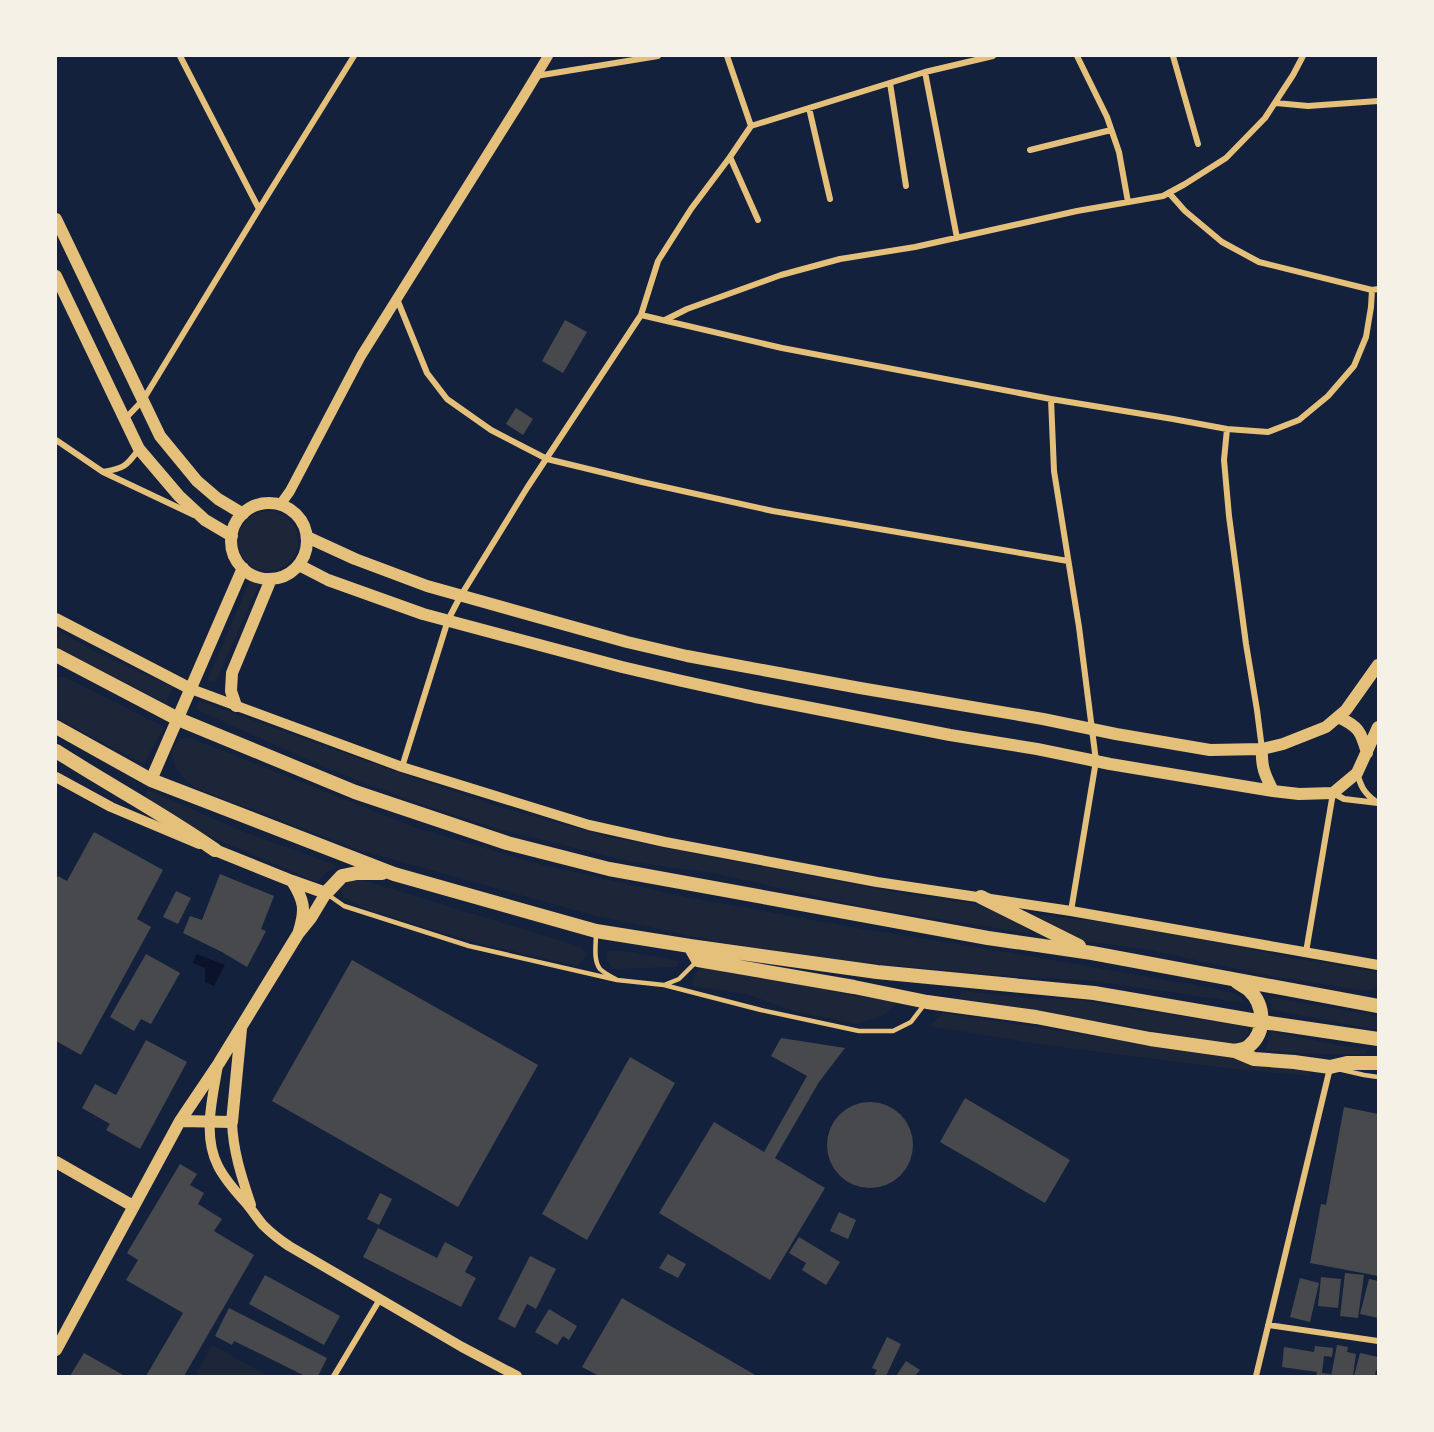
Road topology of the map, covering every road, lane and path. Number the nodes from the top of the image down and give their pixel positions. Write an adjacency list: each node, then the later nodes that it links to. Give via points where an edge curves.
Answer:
1 (180, 56): 25 (street)
2 (354, 56): 25 (street)
3 (548, 56): 11 (street)
4 (658, 56): 11 (street)
5 (727, 56): 16 (street)
6 (993, 56): 10 (street)
7 (1077, 56): 17 (street)
8 (1173, 56): 18 (street)
9 (1303, 56): 14 (street)
10 (925, 72): 12 (street); 28 (street)
11 (536, 76): 31 (street)
12 (890, 83): 15 (street); 21 (street)
13 (1378, 101): 14 (street, via 1308,106)
14 (1275, 103): 22 (street, via 1226,158)
15 (809, 108): 16 (street); 23 (street)
16 (750, 126): 20 (street)
17 (1111, 130): 19 (street); 24 (street)
18 (1198, 144)
19 (1030, 150)
20 (730, 157): 27 (street); 32 (street, via 658,261)
21 (906, 186)
22 (1169, 193): 24 (street); 30 (street, via 1222,243 1259,262)
23 (830, 199)
24 (1128, 202): 28 (street)
25 (259, 209): 35 (street)
26 (56, 219): 35 (main road)
27 (758, 220)
28 (957, 238): 33 (street, via 840,259 781,275)
29 (56, 276): 36 (main road)
30 (1375, 290): 37 (street, via 1366,337 1354,366 1328,396 1299,420 1268,432)
31 (397, 298): 40 (street, via 427,373 447,399 491,430); 42 (street)
32 (641, 315): 33 (street); 40 (street)
33 (665, 320): 34 (street, via 782,348)
34 (1051, 399): 37 (street); 47 (street, via 1054,471)
35 (143, 400): 36 (street); 43 (main road, via 160,436 197,481 218,500)
36 (124, 419): 39 (main road)
37 (1227, 429): 65 (street, via 1224,460 1229,516)
38 (56, 440): 41 (street)
39 (139, 449): 41 (street, via 121,468); 44 (main road, via 179,496)
40 (547, 459): 47 (street, via 773,511); 51 (street)
41 (103, 472): 44 (street)
42 (280, 505): 43 (main road, via 254,506); 46 (main road, via 298,517)
43 (243, 514): 45 (main road)
44 (206, 520): 45 (main road)
45 (232, 536): 49 (main road, via 232,548)
46 (307, 537): 48 (main road); 51 (main road)
47 (1068, 561): 64 (street)
48 (299, 565): 50 (main road); 53 (main road, via 328,580)
49 (243, 568): 50 (main road); 57 (main road)
50 (271, 579): 59 (main road, via 232,673 231,691)
51 (460, 597): 53 (street); 64 (main road, via 687,656)
52 (56, 619): 57 (main road)
53 (448, 620): 68 (main road, via 703,686); 69 (street)
54 (56, 655): 58 (highway)
55 (1378, 665): 60 (main road)
56 (56, 668): 58 (highway)
57 (191, 689): 59 (street); 61 (main road)
58 (129, 693): 61 (highway)
59 (237, 706): 69 (street)
60 (1338, 717): 65 (main road, via 1326,727); 67 (main road, via 1357,729)
61 (178, 719): 72 (main road); 85 (highway, via 355,792 507,843 609,869 976,936)
62 (56, 727): 72 (highway)
63 (1378, 727): 67 (main road)
64 (1091, 728): 65 (main road, via 1209,750); 68 (street)
65 (1262, 748): 73 (main road, via 1261,762)
66 (56, 752): 76 (highway)
67 (1367, 753): 70 (main road)
68 (1096, 761): 73 (main road); 81 (street)
69 (402, 767): 80 (street, via 600,827 665,842 877,882)
70 (1357, 773): 74 (main road); 75 (street, via 1366,795)
71 (56, 777): 76 (street, via 111,807)
72 (151, 780): 77 (highway)
73 (1273, 791): 74 (main road)
74 (1332, 793): 75 (street, via 1344,799); 86 (street)
75 (1378, 803)
76 (215, 850): 78 (main road)
77 (394, 874): 79 (highway, via 342,876); 82 (highway)
78 (292, 881): 79 (main road); 83 (main road, via 303,903)
79 (326, 893): 83 (main road); 90 (lane, via 344,906 469,946)
80 (981, 897): 81 (street); 85 (highway)
81 (1071, 911): 86 (street)
82 (596, 931): 84 (highway); 90 (lane, via 598,964)
83 (298, 934): 97 (main road)
84 (690, 946): 87 (highway); 96 (highway, via 877,972 1094,993)
85 (1092, 952): 89 (highway)
86 (1306, 952): 88 (street)
87 (698, 960): 91 (lane, via 678,979); 93 (highway)
88 (1378, 965)
89 (1233, 979): 94 (highway); 96 (highway, via 1251,992)
90 (617, 980): 91 (lane)
91 (664, 985): 93 (lane, via 860,1031 893,1031 911,1022)
92 (1378, 998): 94 (highway)
93 (927, 1002): 99 (highway)
94 (1364, 1003): 95 (highway)
95 (1378, 1006)
96 (1263, 1022): 98 (highway); 99 (highway, via 1248,1047)
97 (241, 1025): 100 (main road); 106 (main road)
98 (1378, 1039)
99 (1235, 1052): 102 (highway, via 1254,1059)
100 (219, 1063): 104 (main road); 105 (street)
101 (1378, 1063): 102 (highway)
102 (1330, 1067): 103 (lane); 111 (street)
103 (1378, 1077)
104 (180, 1121): 105 (main road); 108 (main road)
105 (210, 1122): 106 (main road); 109 (street, via 219,1168)
106 (232, 1122): 109 (street, via 236,1158)
107 (56, 1162): 108 (main road)
108 (133, 1206): 113 (main road)
109 (253, 1211): 110 (street, via 265,1227 289,1246)
110 (380, 1299): 114 (street); 115 (street)
111 (1268, 1325): 112 (street); 116 (street)
112 (1378, 1341)
113 (56, 1350)
114 (334, 1377)
115 (517, 1377)
116 (1256, 1377)

